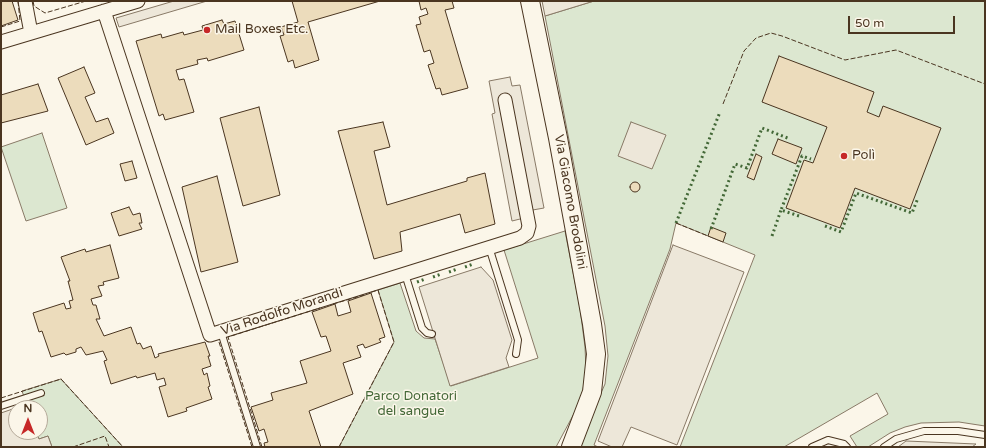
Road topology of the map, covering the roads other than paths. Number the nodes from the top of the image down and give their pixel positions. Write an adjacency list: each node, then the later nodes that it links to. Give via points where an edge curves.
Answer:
1 (25, 1): 5 (street)
2 (138, 1): 4 (street)
3 (530, 1): 14 (street, Via Giacomo Brodolini, via 592,324 595,369)
4 (104, 11): 5 (street); 10 (street, Via Rodolfo Morandi, via 210,335)
5 (31, 33): 6 (street)
6 (1, 42)
7 (505, 100): 8 (street, Via Rodolfo Morandi, via 529,226 527,233 520,238)
8 (489, 247): 9 (street, Via Rodolfo Morandi); 12 (lane, via 518,340)
9 (405, 274): 10 (street, Via Rodolfo Morandi); 11 (lane, via 422,328)
10 (221, 332): 17 (lane)
11 (432, 334)
12 (516, 354)
13 (41, 393): 15 (lane)
14 (589, 404): 18 (street, Via Giacomo Brodolini); 19 (street, Via Giacomo Brodolini)
15 (1, 406)
16 (985, 435): 22 (lane, via 958,431 924,431 896,439)
17 (257, 447)
18 (561, 447)
19 (571, 447)
20 (812, 447): 21 (lane, via 828,440)
21 (847, 447)
22 (884, 447)

